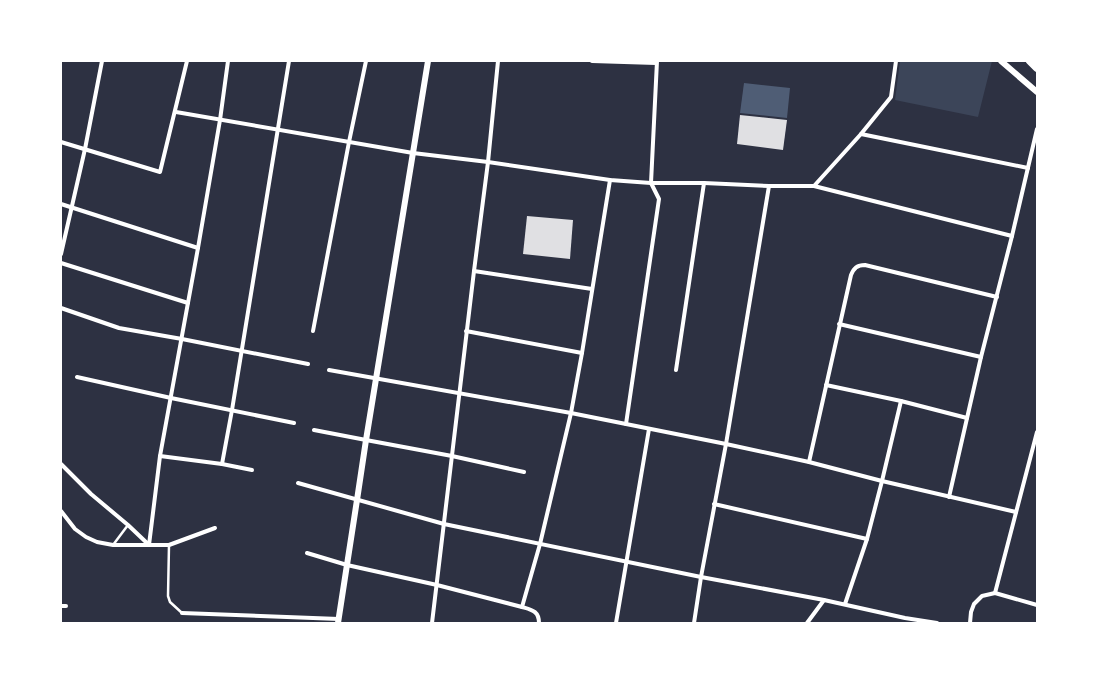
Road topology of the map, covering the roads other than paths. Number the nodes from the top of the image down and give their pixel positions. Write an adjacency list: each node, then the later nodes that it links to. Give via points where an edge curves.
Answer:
1 (102, 61): 22 (street)
2 (187, 61): 15 (street)
3 (228, 61): 16 (street)
4 (288, 61): 17 (street)
5 (366, 61): 21 (street)
6 (428, 61): 23 (street)
7 (498, 61): 24 (street)
8 (592, 61): 12 (street)
9 (896, 61): 19 (street, via 891,97)
10 (1001, 61): 14 (street)
11 (1030, 61): 13 (highway)
12 (657, 62): 27 (street)
13 (1037, 68)
14 (1037, 92)
15 (176, 112): 16 (street); 22 (street, via 160,172)
16 (220, 120): 17 (street); 34 (street)
17 (277, 129): 21 (street); 46 (street)
18 (1037, 129): 25 (street)
19 (861, 134): 25 (street); 30 (street)
20 (61, 142): 22 (street)
21 (349, 142): 23 (street); 43 (street)
22 (85, 149): 32 (street)
23 (413, 153): 24 (street); 53 (street)
24 (488, 162): 26 (street); 37 (street)
25 (1028, 168): 33 (street)
26 (610, 180): 27 (street); 38 (street)
27 (651, 183): 28 (street); 62 (street, via 659,199)
28 (704, 183): 29 (street); 51 (street)
29 (769, 186): 30 (street); 67 (street)
30 (814, 186): 33 (street)
31 (61, 204): 32 (street)
32 (72, 208): 34 (street); 35 (street)
33 (1012, 236): 39 (street)
34 (198, 248): 40 (street)
35 (61, 254)
36 (61, 263): 40 (street)
37 (474, 271): 38 (street); 44 (street)
38 (592, 289): 47 (street)
39 (997, 297): 42 (street, via 865,265 853,270); 48 (street)
40 (188, 303): 45 (street)
41 (61, 308): 45 (street, via 119,328)
42 (839, 324): 48 (street); 54 (street)
43 (313, 331)
44 (466, 331): 47 (street); 55 (street)
45 (182, 339): 46 (street); 56 (street)
46 (241, 351): 49 (street); 58 (street)
47 (582, 353): 59 (street)
48 (981, 357): 60 (street)
49 (308, 364)
50 (329, 370): 53 (street)
51 (676, 370)
52 (77, 377): 56 (street)
53 (376, 378): 55 (street); 66 (street)
54 (826, 385): 57 (street); 70 (street)
55 (459, 393): 59 (street); 69 (street)
56 (171, 398): 58 (street); 68 (street)
57 (901, 401): 60 (street); 75 (street)
58 (232, 410): 61 (street); 72 (street)
59 (571, 414): 62 (street); 88 (street)
60 (968, 418): 77 (street)
61 (294, 423)
62 (626, 424): 63 (street)
63 (649, 429): 67 (street); 91 (street)
64 (314, 430): 66 (street)
65 (1037, 432): 81 (street)
66 (366, 440): 69 (street); 78 (street)
67 (726, 444): 70 (street); 79 (street)
68 (160, 456): 72 (street); 86 (street)
69 (452, 456): 74 (street); 82 (street)
70 (809, 462): 75 (street)
71 (61, 464): 83 (street)
72 (222, 464): 73 (street)
73 (252, 470)
74 (524, 472)
75 (882, 482): 77 (street); 85 (street)
76 (298, 483): 78 (street)
77 (950, 497): 81 (street)
78 (357, 500): 82 (street); 92 (street)
79 (714, 504): 85 (street); 93 (street)
80 (61, 511): 89 (street, via 75,529 86,537)
81 (1016, 512): 95 (street)
82 (444, 524): 88 (street); 94 (street)
83 (128, 525): 86 (street); 89 (lane)
84 (215, 528): 87 (street)
85 (867, 539): 97 (street)
86 (149, 544): 87 (street); 89 (street)
87 (169, 544): 102 (lane, via 168,596 170,602)
88 (540, 544): 91 (street); 101 (street)
89 (113, 545)
90 (307, 553): 92 (street)
91 (626, 562): 93 (street); 107 (street)
92 (347, 565): 94 (street); 104 (street)
93 (701, 577): 96 (street); 108 (street)
94 (437, 585): 101 (street); 105 (street)
95 (995, 593): 98 (street); 112 (street, via 982,596 974,604)
96 (824, 600): 97 (street); 109 (street)
97 (845, 604): 103 (street)
98 (1037, 605)
99 (61, 606): 100 (street)
100 (66, 606)
101 (522, 607): 106 (street, via 534,611 539,617)
102 (182, 613): 104 (street)
103 (904, 618): 110 (street); 111 (street)
104 (338, 621)
105 (432, 623)
106 (539, 623)
107 (616, 623)
108 (694, 623)
109 (807, 623)
110 (901, 623)
111 (937, 623)
112 (970, 623)

